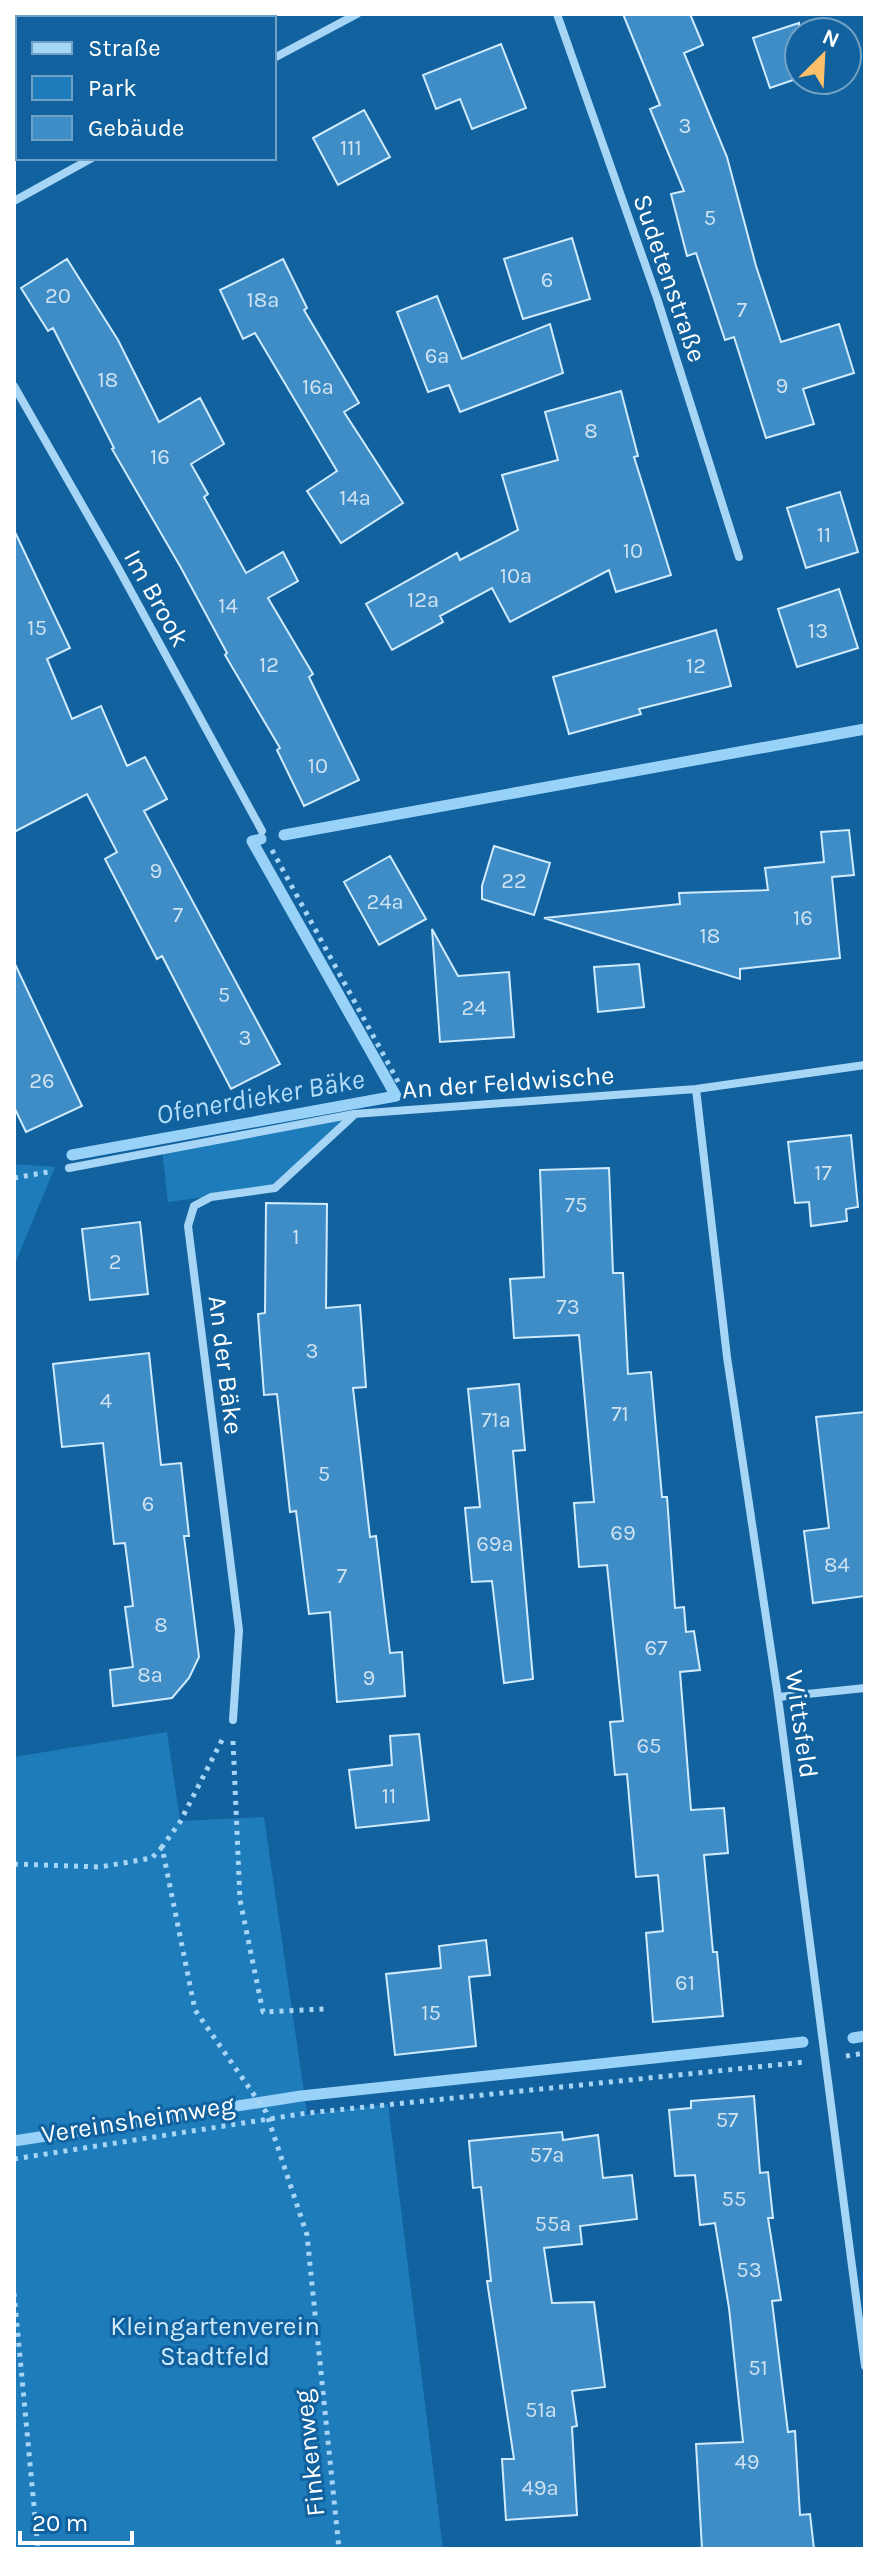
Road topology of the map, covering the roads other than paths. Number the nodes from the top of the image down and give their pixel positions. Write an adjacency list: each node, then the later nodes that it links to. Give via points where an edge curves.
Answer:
1 (357, 14): 3 (street)
2 (557, 14): 7 (street, Sudetenstraße, via 661,310)
3 (276, 57)
4 (88, 160): 5 (street)
5 (14, 201)
6 (14, 386): 8 (street, Im Brook)
7 (739, 557)
8 (262, 831)
9 (865, 1065): 10 (street, An der Feldwische)
10 (696, 1089): 11 (street, An der Feldwische); 14 (street, Wittsfeld, via 727,1357)
11 (354, 1114): 12 (street, An der Feldwische); 15 (street, An der Bäke, via 275,1188 211,1197 194,1206 188,1226 239,1630)
12 (69, 1168)
13 (865, 1688): 14 (street)
14 (778, 1697): 16 (street, Wittsfeld)
15 (233, 1720)
16 (865, 2366)

